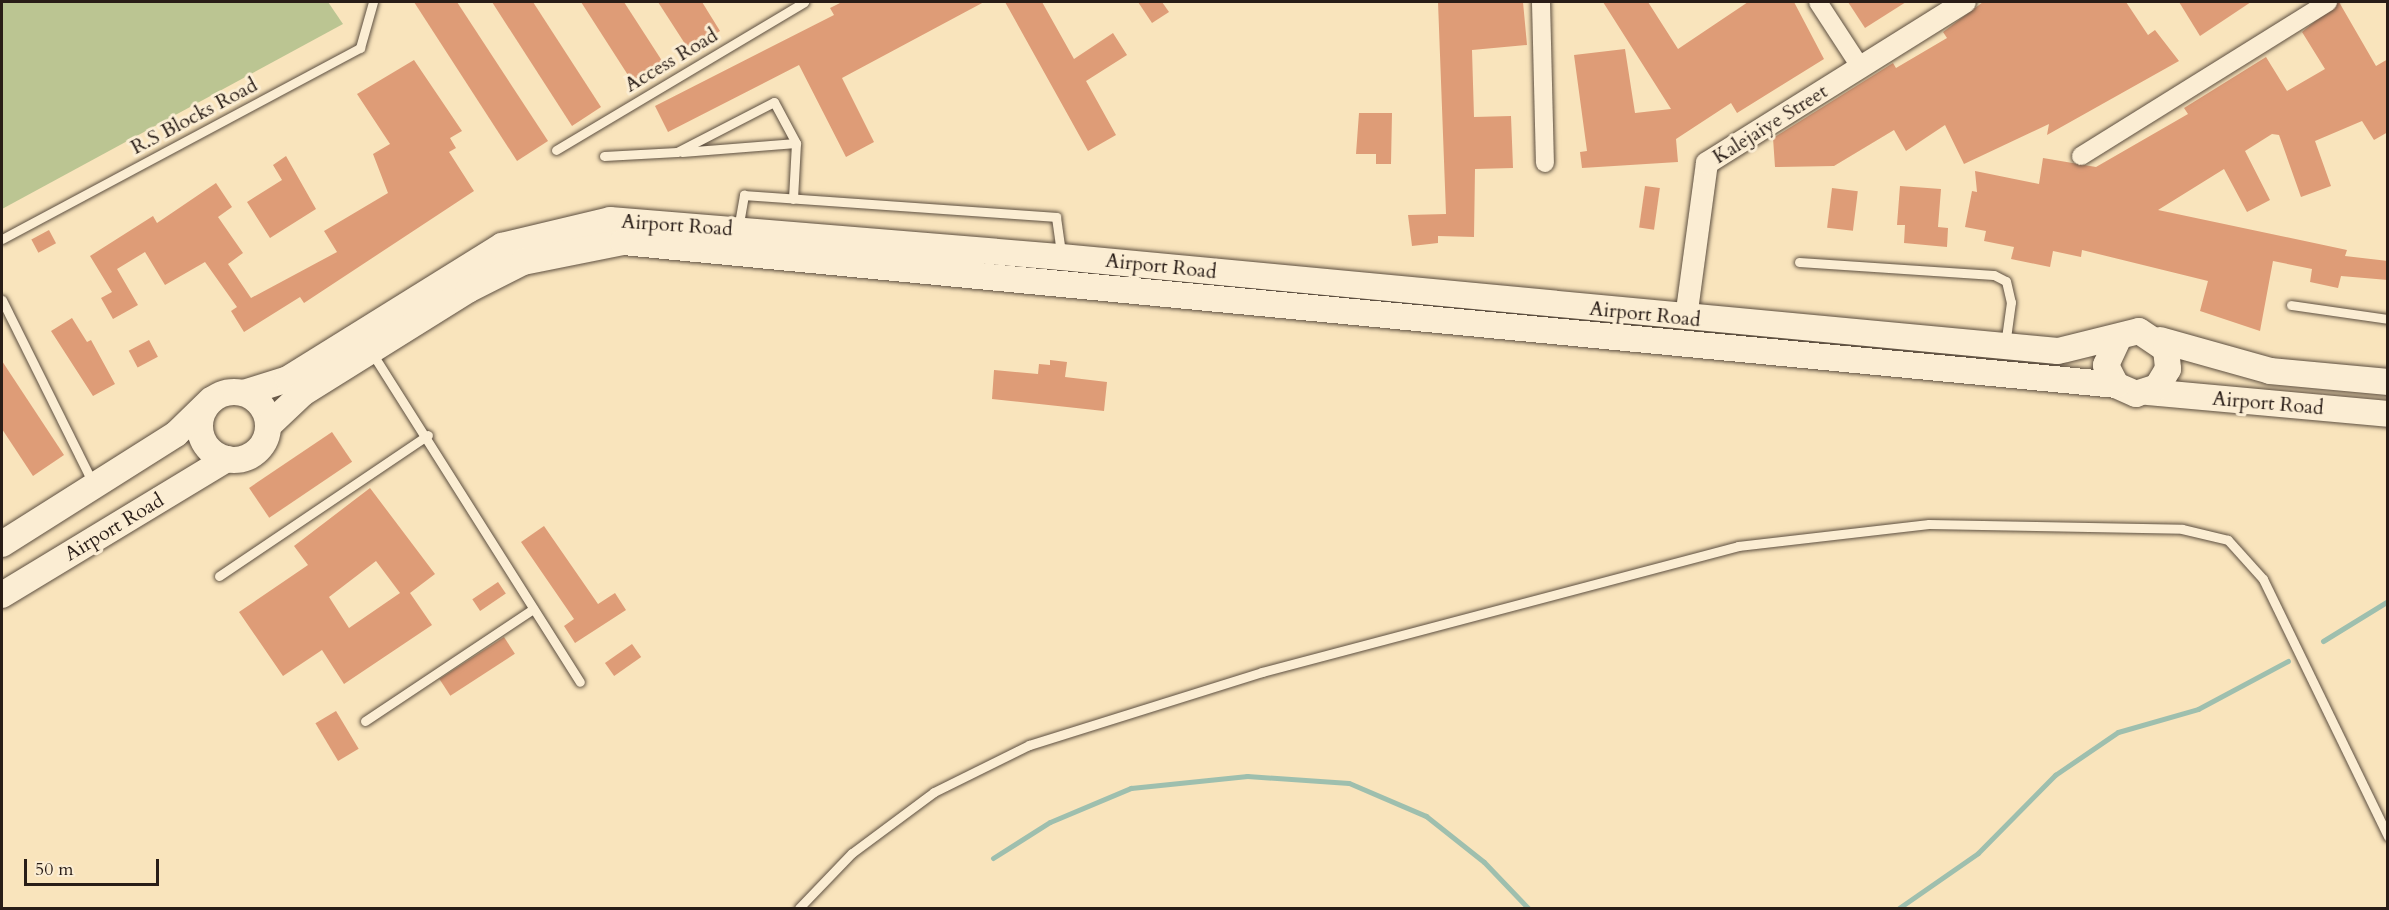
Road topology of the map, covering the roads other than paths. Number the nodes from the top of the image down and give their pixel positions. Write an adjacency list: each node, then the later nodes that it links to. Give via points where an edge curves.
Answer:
1 (374, 2): 16 (lane, R.S Blocks Road, via 360,48)
2 (804, 2): 9 (lane, Access Road)
3 (1541, 2): 13 (street)
4 (1818, 2): 7 (street)
5 (1965, 2): 7 (street, Kalejaiye Street)
6 (2328, 2): 12 (street)
7 (1861, 68): 21 (street, Kalejaiye Street, via 1707,163)
8 (796, 143): 10 (lane); 10 (lane, via 774,102); 14 (lane)
9 (556, 150)
10 (677, 152): 11 (lane)
11 (604, 156)
12 (2081, 156)
13 (1545, 163)
14 (793, 199): 15 (lane, via 744,195); 17 (lane, via 1056,217)
15 (738, 229): 17 (main road, Airport Road); 30 (main road, Airport Road, via 610,220 512,242 454,272 288,380)
16 (2, 239)
17 (1061, 256): 21 (main road, Airport Road)
18 (1799, 262): 25 (lane, via 1994,274 2006,281 2011,303)
19 (2, 300): 36 (lane)
20 (2291, 304): 22 (lane)
21 (1686, 318): 25 (main road, Airport Road)
22 (2388, 319)
23 (2119, 337): 24 (main road, via 2139,331); 25 (main road, Airport Road, via 2058,351); 28 (main road, via 2106,365)
24 (2160, 340): 27 (main road, Airport Road, via 2270,371); 29 (main road, via 2168,369)
25 (2005, 346)
26 (370, 351): 28 (main road, Airport Road, via 524,262 623,242); 33 (main road, Airport Road, via 303,393); 34 (lane)
27 (2388, 382)
28 (2115, 385): 29 (main road, via 2125,391)
29 (2148, 392): 32 (main road, Airport Road)
30 (244, 393): 31 (main road); 33 (main road, via 264,410)
31 (211, 400): 35 (main road, via 202,412 202,434 213,453); 36 (main road, via 176,434)
32 (2388, 414)
33 (268, 426): 35 (main road, via 266,438 250,456)
34 (428, 435): 38 (lane); 40 (lane)
35 (227, 459): 39 (main road, Airport Road)
36 (94, 484): 37 (main road)
37 (2, 544)
38 (219, 576)
39 (2, 595)
40 (533, 609): 41 (lane); 42 (lane)
41 (580, 682)
42 (364, 722)
43 (2388, 836): 44 (lane, via 2263,579 2228,540 2182,529 1929,524 1738,546 1262,672 1029,745 934,792 852,853)
44 (799, 909)

